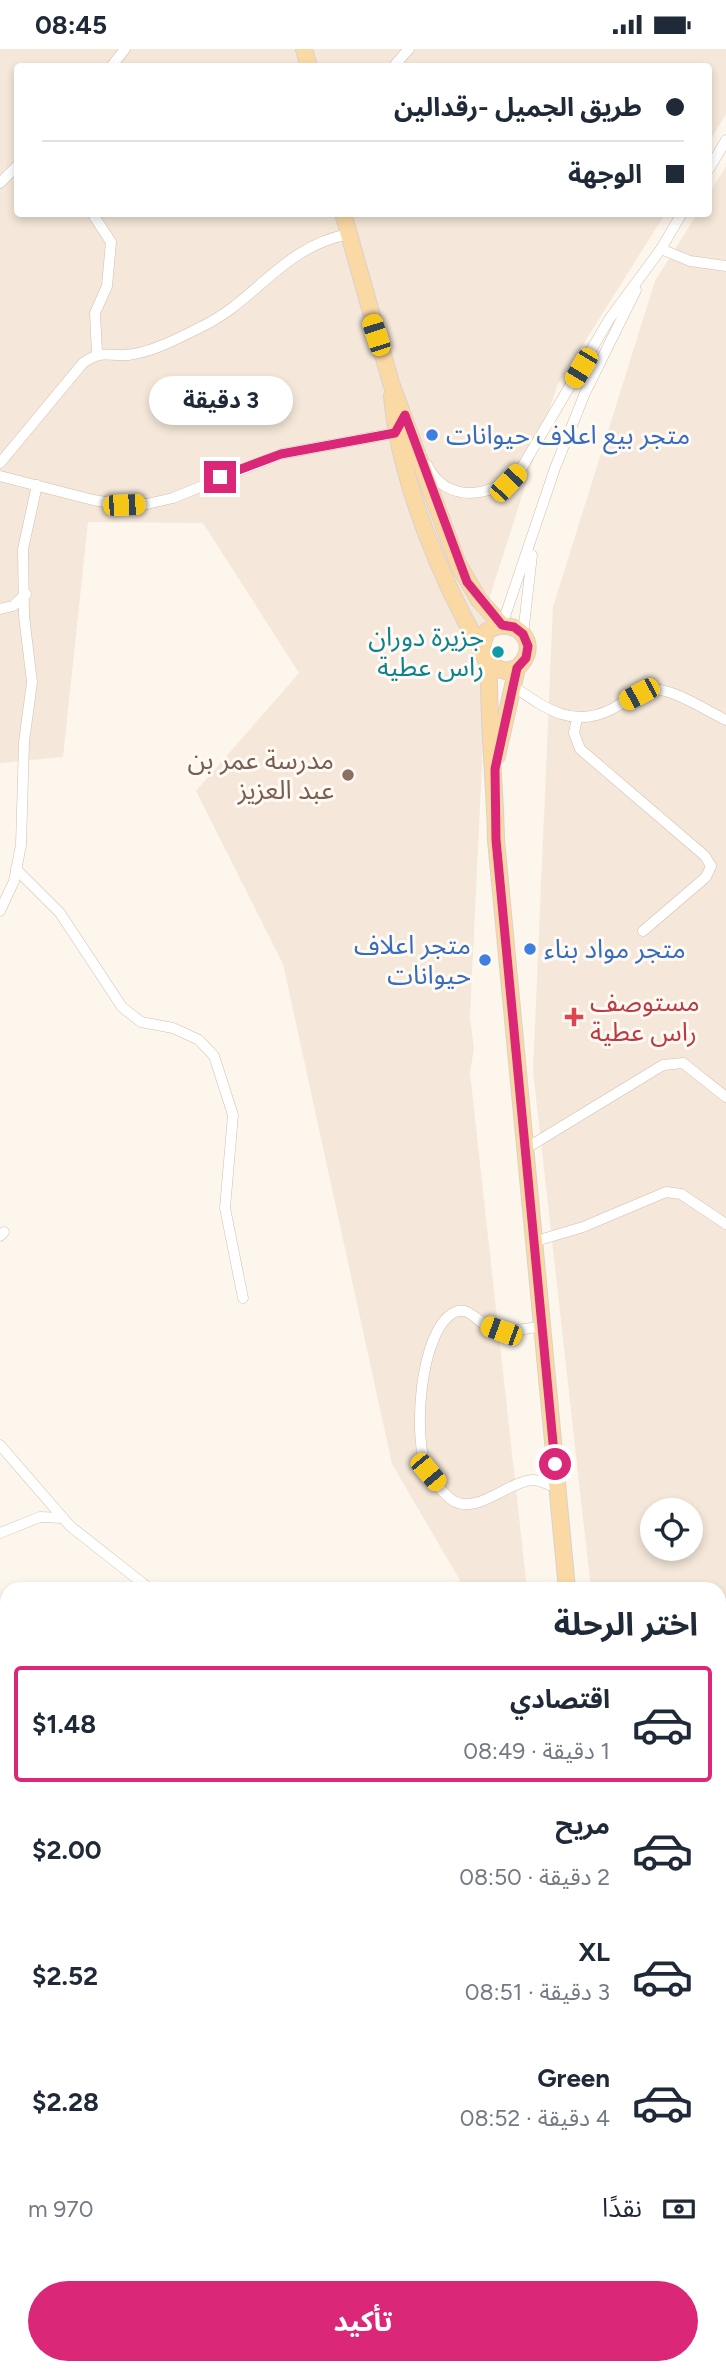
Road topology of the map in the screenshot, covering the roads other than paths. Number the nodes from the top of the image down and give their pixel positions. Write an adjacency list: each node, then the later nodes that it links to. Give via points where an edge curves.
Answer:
1 (125, 49): 3 (street)
2 (409, 49): 4 (street)
3 (114, 63)
4 (397, 63)
5 (726, 140): 6 (street)
6 (712, 164)
7 (14, 169): 8 (street)
8 (0, 183)
9 (95, 217): 15 (street, via 111,242 107,286 95,313)
10 (344, 217): 12 (main road)
11 (680, 217): 13 (street)
12 (349, 234): 15 (street, via 313,244 293,256 202,327 132,355); 16 (main road)
13 (658, 252): 14 (street); 16 (street, via 610,318 521,469 508,483 487,493 458,491 432,475); 20 (street, via 585,393)
14 (726, 267)
15 (97, 353): 17 (street, via 83,363)
16 (403, 425): 19 (street, via 281,454 147,504 93,500); 23 (main road, via 458,564 479,600); 25 (main road, via 433,549)
17 (0, 463)
18 (0, 476): 19 (street)
19 (37, 485): 21 (street, via 23,549)
20 (534, 537): 23 (street); 24 (street)
21 (26, 594): 22 (street, via 13,606); 32 (street, via 32,683)
22 (0, 609)
23 (502, 625): 24 (main road); 25 (main road, via 487,631)
24 (523, 634): 27 (main road, via 527,652)
25 (481, 649): 26 (main road)
26 (489, 666): 27 (main road, via 500,671); 31 (main road, via 488,712)
27 (517, 668): 28 (main road)
28 (513, 686): 29 (street, via 543,706); 31 (main road)
29 (577, 718): 30 (street, via 596,717 652,689 664,690); 34 (street, via 574,733 580,749 711,866 702,880)
30 (726, 720)
31 (495, 769): 36 (main road, via 496,840)
32 (16, 869): 33 (street); 39 (street, via 60,913 122,1007 141,1022 173,1028 199,1040 214,1056 233,1115 225,1208)
33 (0, 911)
34 (642, 931)
35 (726, 1097): 36 (street, via 683,1063 663,1065)
36 (526, 1149): 38 (main road)
37 (726, 1224): 38 (street, via 681,1194 666,1192)
38 (536, 1241): 40 (main road)
39 (243, 1298)
40 (544, 1326): 42 (main road); 42 (street, via 501,1331 470,1313 460,1310 451,1314 428,1348 422,1375 422,1450 428,1472 452,1500 464,1504 535,1480)
41 (0, 1445): 43 (street)
42 (557, 1488): 46 (main road)
43 (64, 1518): 44 (street, via 40,1517); 45 (street)
44 (0, 1533)
45 (142, 1582)
46 (566, 1582)

